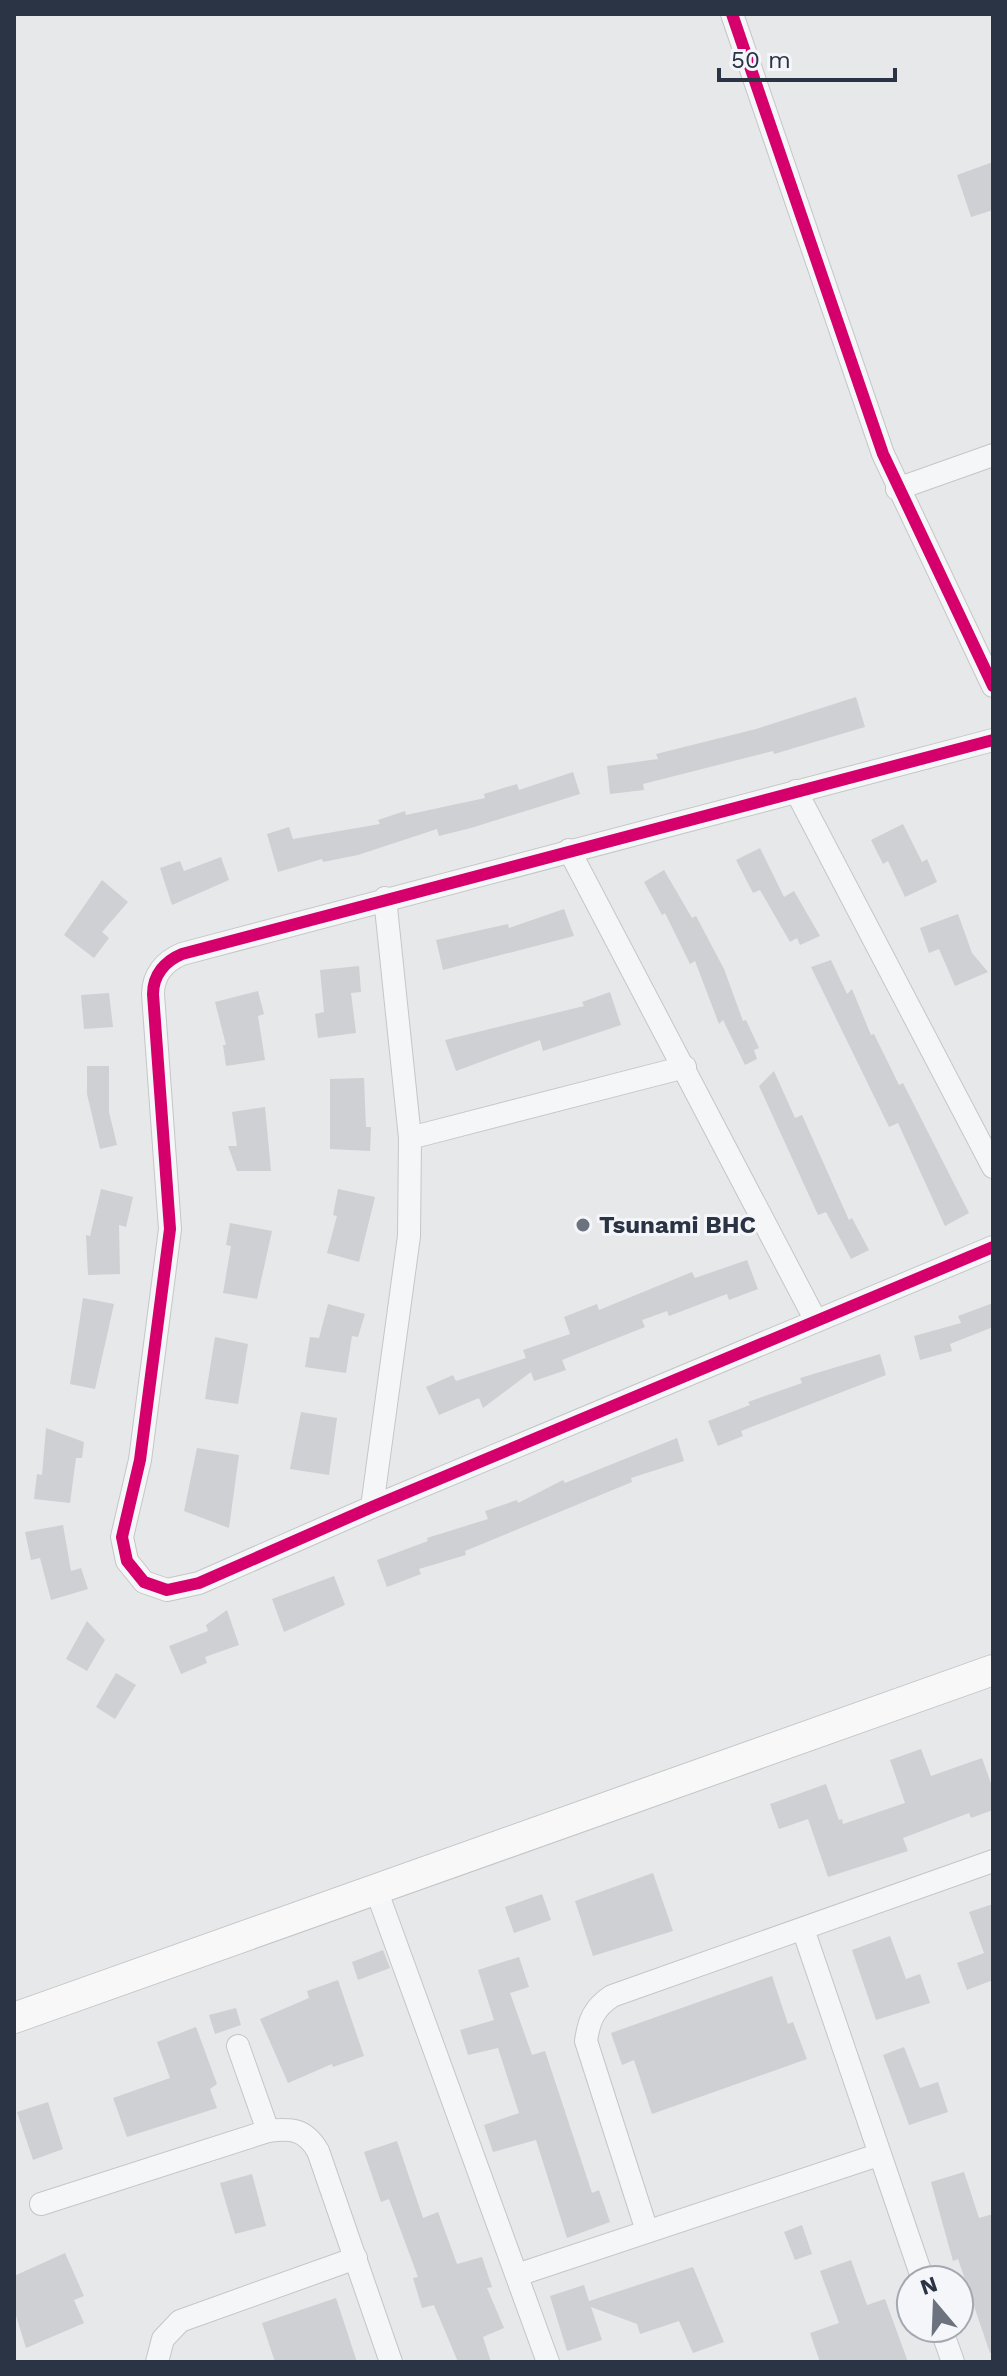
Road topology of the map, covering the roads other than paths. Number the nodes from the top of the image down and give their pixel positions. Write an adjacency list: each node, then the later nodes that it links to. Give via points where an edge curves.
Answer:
1 (732, 14): 3 (street)
2 (993, 455): 3 (street)
3 (897, 489): 4 (street)
4 (993, 686)
5 (993, 740): 6 (street)
6 (796, 791): 7 (street); 11 (street)
7 (569, 850): 8 (street); 9 (street)
8 (385, 898): 10 (street); 14 (street, via 182,954 157,976 153,994 170,1229 140,1460 124,1519 123,1546 133,1573 144,1582 179,1589)
9 (685, 1067): 10 (street); 13 (street)
10 (410, 1138): 14 (street, via 407,1265)
11 (993, 1167)
12 (993, 1247): 13 (street)
13 (816, 1321): 14 (street)
14 (372, 1507)
15 (991, 1676): 17 (main road)
16 (993, 1861): 18 (street)
17 (377, 1892): 19 (main road); 27 (street)
18 (803, 1929): 22 (street); 24 (street, via 612,1996 593,2012 586,2041)
19 (14, 2018)
20 (238, 2046): 21 (street)
21 (268, 2131): 23 (street); 25 (street, via 285,2129 310,2137)
22 (878, 2155): 24 (street); 26 (street)
23 (41, 2204)
24 (647, 2231): 27 (street)
25 (356, 2258): 28 (street, via 180,2321 163,2339); 29 (street)
26 (917, 2264)
27 (517, 2275): 30 (street)
28 (157, 2362)
29 (391, 2362)
30 (548, 2362)

